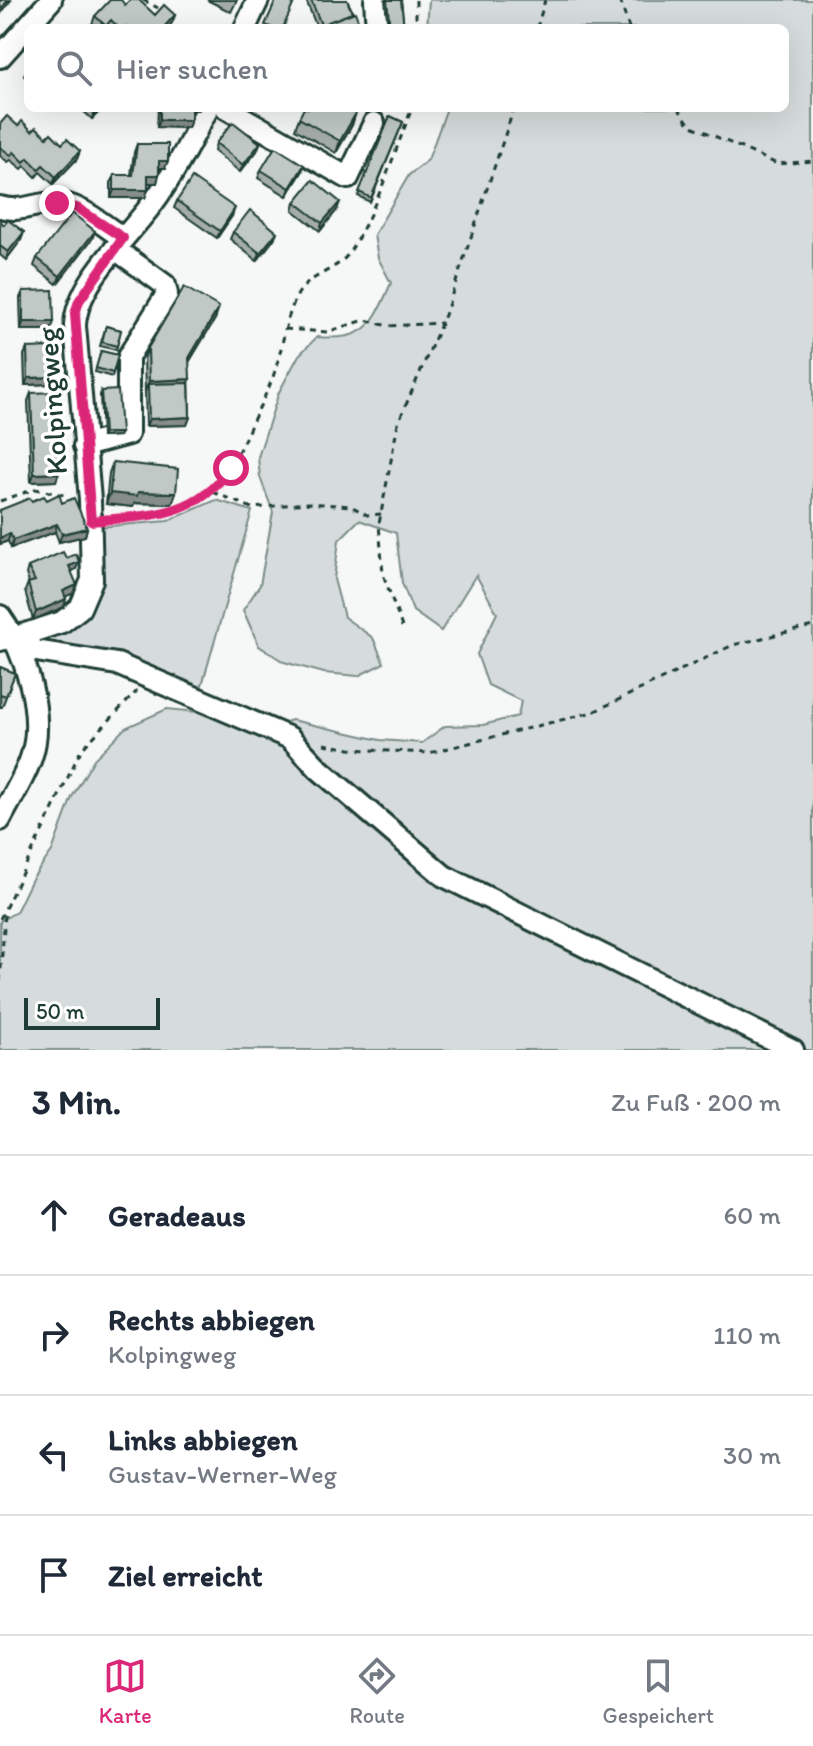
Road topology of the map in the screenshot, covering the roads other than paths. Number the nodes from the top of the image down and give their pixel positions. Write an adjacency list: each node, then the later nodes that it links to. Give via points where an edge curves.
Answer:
1 (51, 0): 4 (street)
2 (258, 0): 5 (street)
3 (375, 0): 6 (street)
4 (30, 24)
5 (247, 24)
6 (377, 24)
7 (24, 30): 8 (street)
8 (0, 57)
9 (206, 112): 13 (street, Kolpingweg, via 153,204)
10 (233, 112): 11 (street, via 348,178)
11 (374, 123)
12 (0, 207): 13 (street, via 16,212 57,203 77,208)
13 (119, 243): 14 (street, Kolpingweg, via 75,314); 14 (street, via 165,285 167,294 128,357 128,434)
14 (84, 446): 16 (street, Kolpingweg, via 92,580 80,608 62,622)
15 (0, 616): 16 (street)
16 (8, 639): 17 (street, via 36,717 32,757); 18 (street, via 36,651 117,664 290,738 444,876)
17 (0, 820)
18 (793, 1050)

